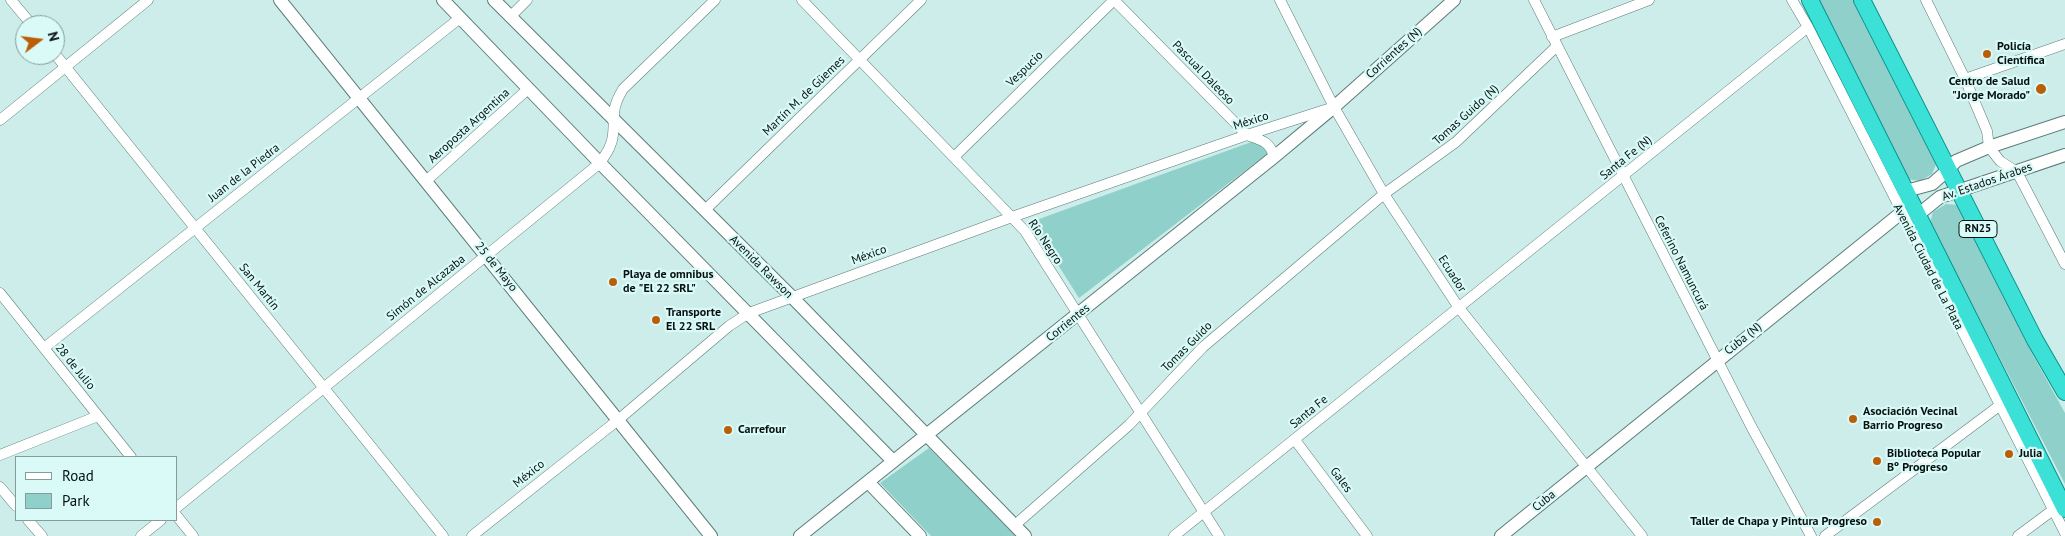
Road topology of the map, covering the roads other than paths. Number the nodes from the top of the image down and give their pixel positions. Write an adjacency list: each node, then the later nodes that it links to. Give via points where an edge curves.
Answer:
1 (12, 0): 19 (street)
2 (147, 0): 26 (street)
3 (280, 0): 29 (street, 25 de Mayo)
4 (443, 0): 21 (street)
5 (494, 0): 20 (street, Avenida Rawson)
6 (527, 0): 20 (street)
7 (715, 0): 32 (street, Simón de Alcazaba, via 623,89 615,102)
8 (802, 0): 25 (street, Río Negro)
9 (921, 0): 25 (street, Martín M. de Güemes)
10 (1114, 0): 34 (street, Pascual Daleoso); 37 (street, Vespucio)
11 (1280, 0): 30 (street, Ecuador)
12 (1454, 0): 30 (street, Corrientes (N))
13 (1534, 0): 23 (street, Ceferino Namuncurá)
14 (1649, 0): 23 (street, Tomas Guido (N))
15 (1792, 0): 22 (street, Avenida Ciudad de La Plata)
16 (1810, 0): 45 (highway, Avenida Ciudad de La Plata)
17 (1862, 0): 40 (highway, via 1895,65 1926,102)
18 (1926, 0): 27 (street)
19 (24, 15)
20 (510, 17): 32 (street, Avenida Rawson)
21 (460, 18): 28 (street); 29 (street, Juan de la Piedra)
22 (1808, 27): 42 (street, Santa Fe (N)); 48 (street, Avenida Ciudad de La Plata)
23 (1554, 42): 42 (street, Ceferino Namuncurá); 46 (street, Tomas Guido (N), via 1456,142)
24 (2065, 44): 27 (street)
25 (859, 60): 37 (street, Río Negro); 47 (street, Martín M. de Güemes)
26 (65, 67): 31 (street); 51 (street, San Martín)
27 (1965, 79): 35 (street, via 1987,131)
28 (528, 88): 39 (street); 43 (street, Aeroposta Argentina)
29 (358, 98): 43 (street, 25 de Mayo); 51 (street, Juan de la Piedra)
30 (1334, 107): 34 (street, México); 38 (street, Corrientes); 46 (street, Ecuador)
31 (0, 120)
32 (612, 120): 39 (street, Simón de Alcazaba, via 610,148); 47 (street, Avenida Rawson)
33 (2065, 122): 35 (street, Av. Estados Árabes)
34 (1247, 135): 38 (street, Pascual Daleoso, via 1266,141 1272,147); 50 (street, México)
35 (1989, 147): 40 (street, Av. Estados Árabes); 41 (street, via 2000,161)
36 (2065, 155): 41 (street, Av. Estados Árabes)
37 (954, 157): 50 (street, Río Negro)
38 (1274, 157): 58 (street, Corrientes)
39 (600, 163): 52 (street, Simón de Alcazaba); 57 (street)
40 (1952, 166): 44 (highway); 45 (street, Av. Estados Árabes, via 1932,184)
41 (2017, 172): 44 (street, Av. Estados Árabes); 53 (street)
42 (1623, 176): 56 (street, Santa Fe (N)); 60 (street, Ceferino Namuncurá)
43 (426, 181): 52 (street, 25 de Mayo)
44 (1964, 189): 49 (street, Av. Estados Árabes, via 1940,197); 62 (highway, via 2004,259 2035,340)
45 (1906, 191): 48 (street); 49 (highway, Avenida Ciudad de La Plata)
46 (1384, 194): 56 (street, Ecuador); 64 (street, Tomas Guido, via 1203,347)
47 (705, 210): 55 (street, Avenida Rawson)
48 (1901, 213): 49 (street); 60 (street, Cuba (N)); 63 (street, Avenida Ciudad de La Plata)
49 (1919, 214): 66 (highway, Avenida Ciudad de La Plata)
50 (1012, 217): 55 (street, México); 58 (street, Río Negro, via 1025,231)
51 (195, 228): 59 (street, Juan de la Piedra); 61 (street, San Martín)
52 (487, 256): 61 (street, Simón de Alcazaba); 67 (street, 25 de Mayo)
53 (2065, 264)
54 (0, 293): 59 (street, 28 de Julio)
55 (791, 296): 57 (street, México); 68 (street, Avenida Rawson)
56 (1459, 308): 69 (street, Santa Fe); 74 (street, Ecuador)
57 (748, 313): 67 (street, México); 73 (street)
58 (1078, 315): 64 (street, Río Negro); 68 (street, Corrientes)
59 (44, 348): 65 (street, 28 de Julio)
60 (1717, 360): 74 (street, Cuba (N)); 100 (street, Ceferino Namuncurá)
61 (324, 388): 78 (street, Simón de Alcazaba); 89 (street, San Martín)
62 (2065, 392)
63 (1999, 406): 66 (highway); 72 (street, Avenida Ciudad de La Plata); 101 (street)
64 (1140, 413): 80 (street, Río Negro); 84 (street, Tomas Guido)
65 (98, 416): 70 (street); 71 (street, 28 de Julio)
66 (2017, 417): 72 (highway); 79 (highway, Avenida Ciudad de La Plata)
67 (618, 420): 90 (street, México); 91 (street, 25 de Mayo)
68 (927, 436): 73 (street, Corrientes); 84 (street, Avenida Rawson)
69 (1295, 440): 80 (street, Santa Fe); 97 (street, Gales)
70 (0, 455)
71 (130, 456)
72 (2026, 457): 79 (street, Avenida Ciudad de La Plata)
73 (893, 461): 75 (street, Corrientes)
74 (1587, 466): 98 (street, Cuba); 99 (street, Ecuador)
75 (868, 482): 92 (street, Corrientes); 93 (street)
76 (0, 486): 77 (street)
77 (15, 505)
78 (178, 506)
79 (2059, 509): 85 (street, Avenida Ciudad de La Plata); 102 (street)
80 (1204, 512): 95 (street, Santa Fe); 96 (street, Río Negro)
81 (178, 517): 88 (street)
82 (29, 521): 86 (street)
83 (160, 521): 87 (street)
84 (1015, 525): 94 (street, Avenida Rawson)
85 (2065, 533)
86 (42, 536)
87 (141, 536)
88 (193, 536)
89 (443, 536)
90 (472, 536)
91 (711, 536)
92 (800, 536)
93 (920, 536)
94 (1025, 536)
95 (1174, 536)
96 (1219, 536)
97 (1368, 536)
98 (1501, 536)
99 (1642, 536)
100 (1811, 536)
101 (1825, 536)
102 (2018, 536)

